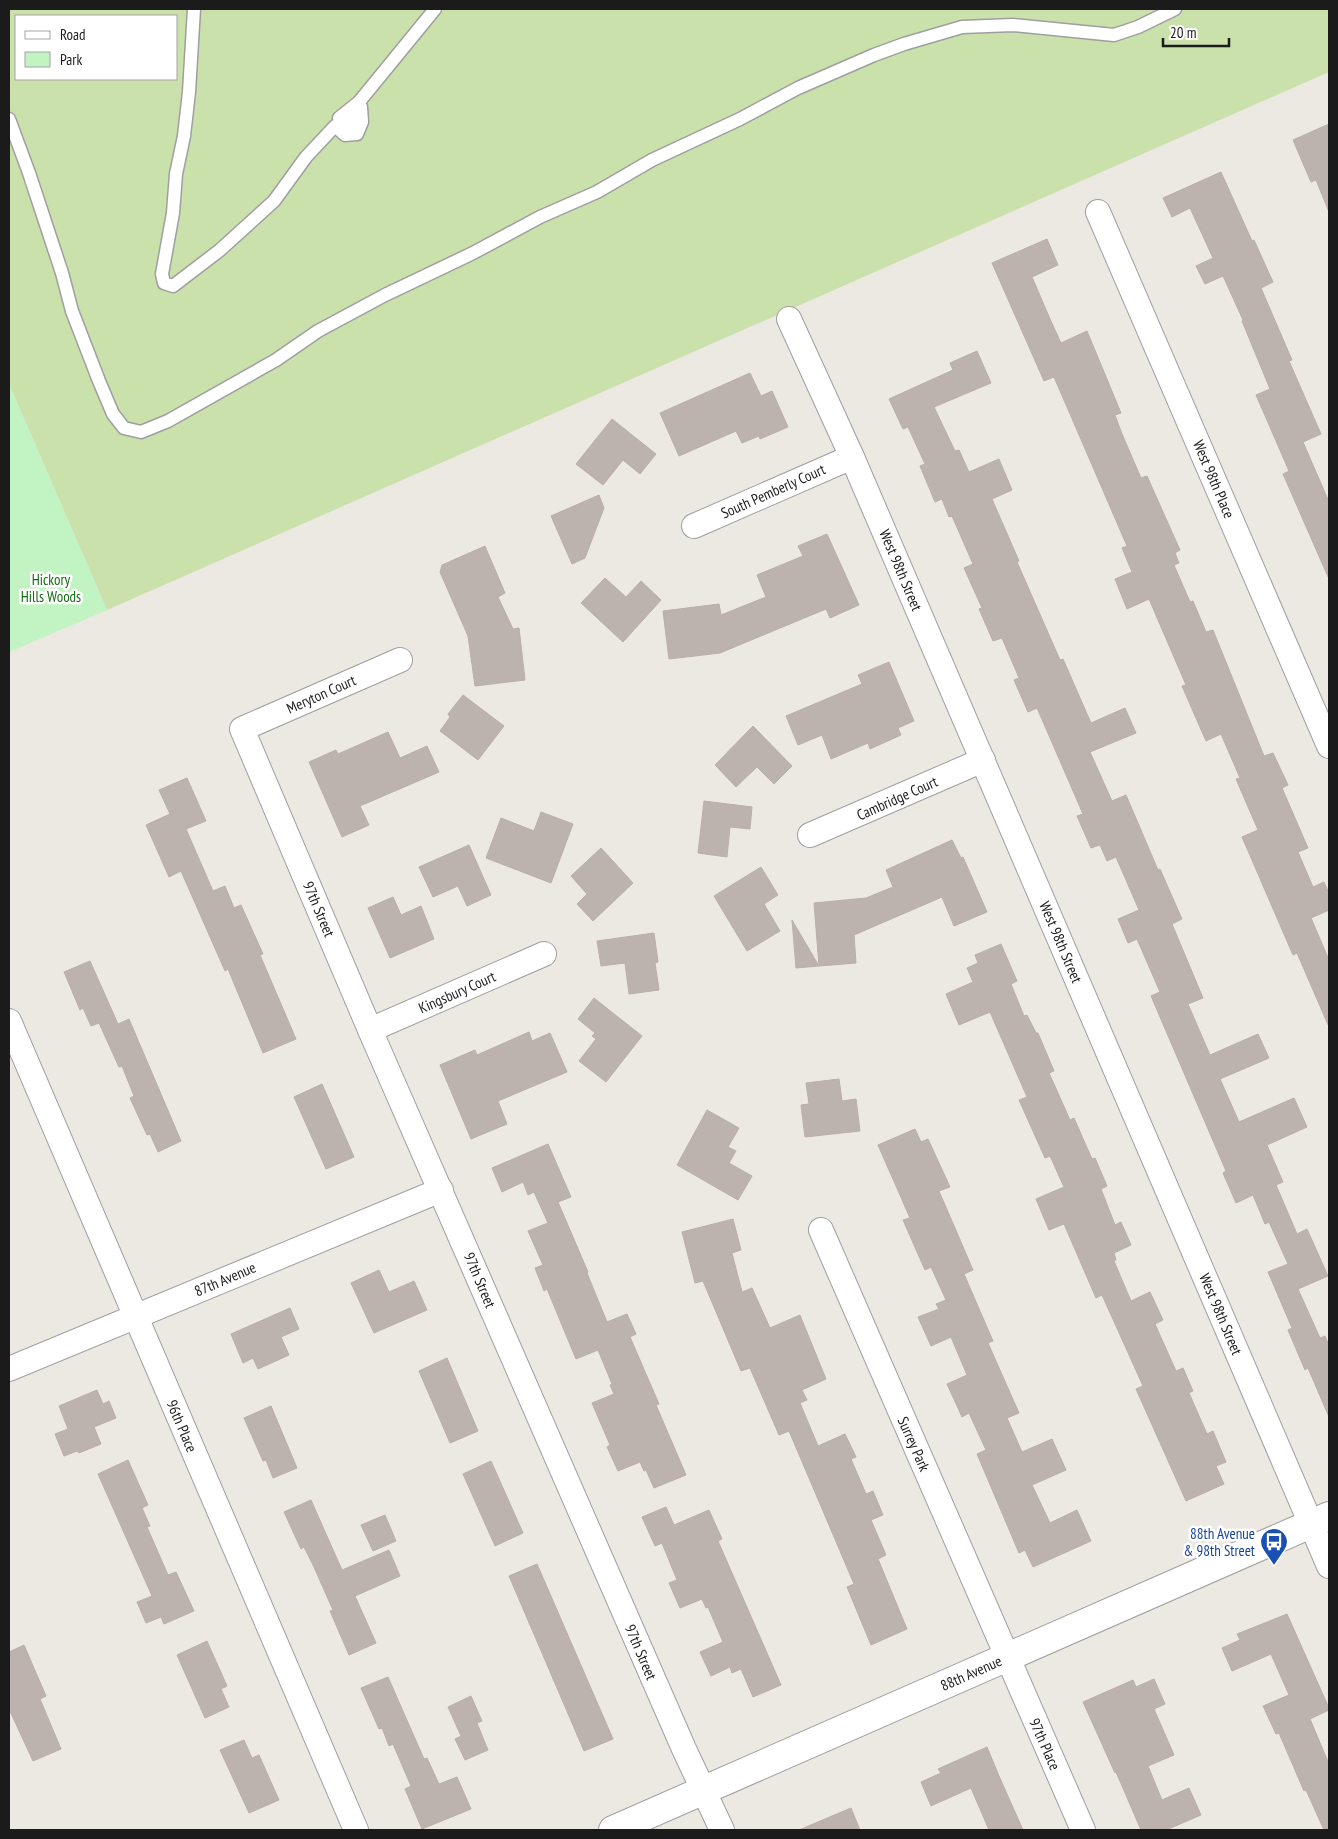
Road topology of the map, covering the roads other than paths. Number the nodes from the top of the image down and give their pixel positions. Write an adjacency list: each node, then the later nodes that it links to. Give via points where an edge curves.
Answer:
1 (194, 9): 2 (lane, via 184,136 162,274 164,283 173,286 220,250 274,201 306,157 335,126 345,135 357,134 362,122 361,107 356,112 354,129 348,128 351,117 344,122 339,118 359,102)
2 (435, 9)
3 (1175, 9): 4 (lane, via 1114,35 1013,25 962,28 874,55 798,88 385,296 318,331 276,360 168,421 141,432 124,428 113,414 99,381 72,311 60,265)
4 (9, 119)
5 (1098, 212): 11 (street, West 98th Place)
6 (790, 319): 7 (street, West 98th Street)
7 (852, 457): 8 (street, South Pemberly Court); 12 (street, West 98th Street)
8 (694, 526)
9 (400, 660): 10 (street, Meryton Court)
10 (242, 729): 16 (street, 97th Street)
11 (1329, 746)
12 (983, 760): 13 (street, Cambridge Court); 21 (street, West 98th Street)
13 (810, 835)
14 (544, 954): 16 (street, Kingsbury Court)
15 (9, 1021): 19 (street, 96th Place)
16 (370, 1030): 17 (street, 97th Street)
17 (441, 1190): 19 (street, 87th Avenue); 24 (street, 97th Street)
18 (821, 1230): 23 (street, Surrey Park)
19 (135, 1317): 20 (street, 87th Avenue); 25 (street, 96th Place)
20 (9, 1369)
21 (1320, 1520): 22 (street, West 98th Street); 23 (street, 88th Avenue)
22 (1329, 1566)
23 (1007, 1658): 24 (street, 88th Avenue); 28 (street, 97th Place)
24 (704, 1790): 26 (street, 88th Avenue); 27 (street, 97th Street)
25 (356, 1830)
26 (613, 1830)
27 (722, 1830)
28 (1083, 1830)

